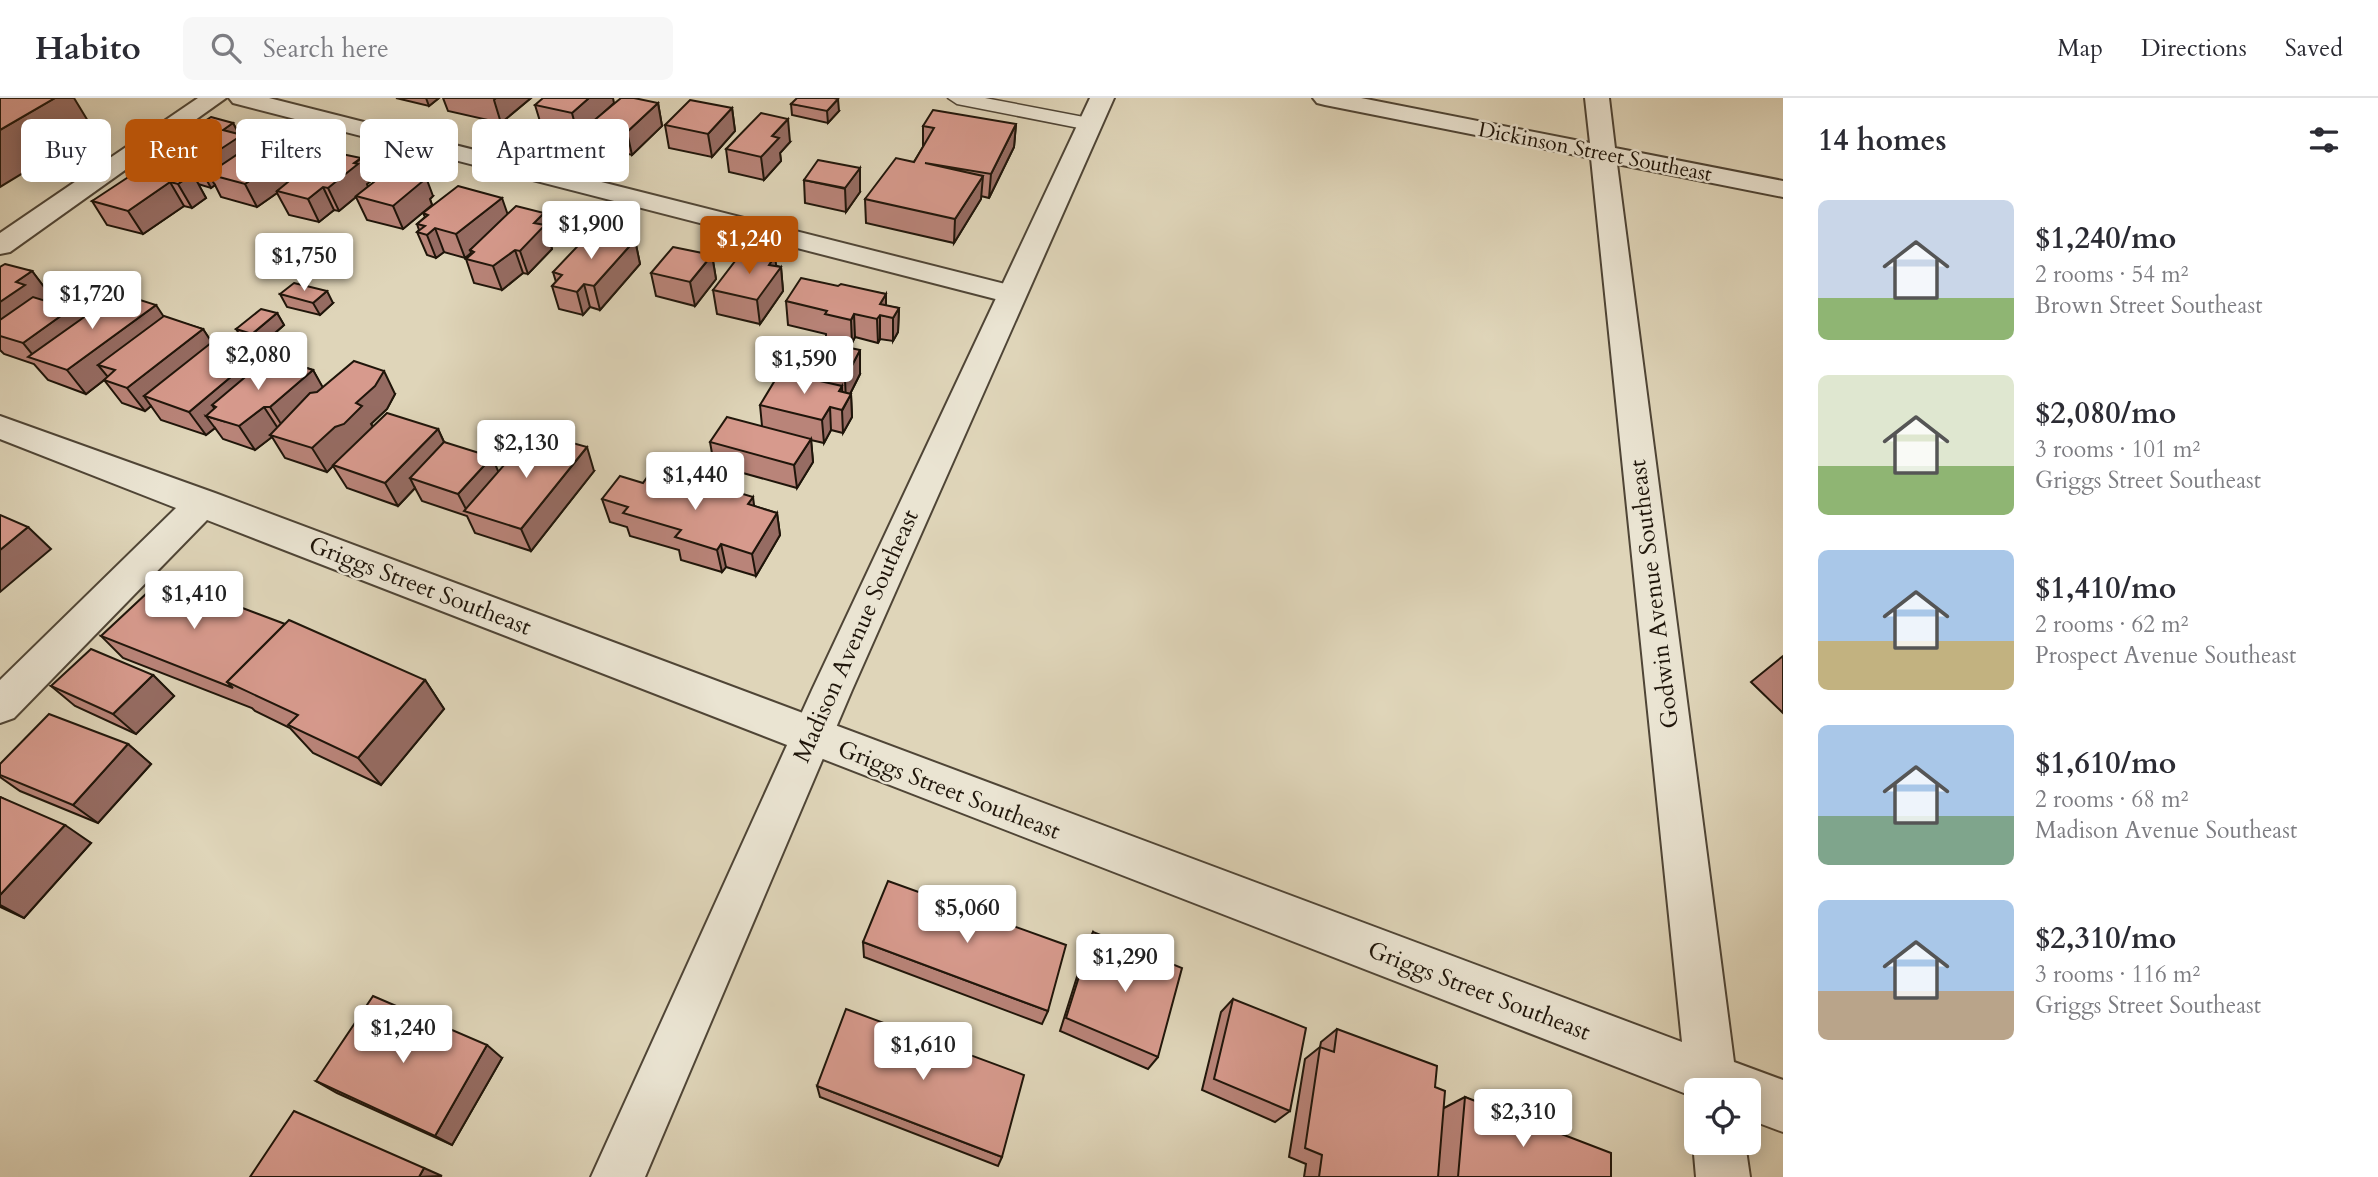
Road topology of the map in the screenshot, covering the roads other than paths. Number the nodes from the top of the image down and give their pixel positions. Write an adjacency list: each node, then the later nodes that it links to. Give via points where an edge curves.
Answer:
1 (214, 98): 9 (street)
2 (241, 98): 10 (street)
3 (957, 98): 6 (lane)
4 (1597, 98): 7 (street, Godwin Avenue Southeast)
5 (1338, 99): 7 (street, Dickinson Street Southeast)
6 (1096, 111): 10 (street, Madison Avenue Southeast)
7 (1602, 154): 8 (street, Dickinson Street Southeast); 16 (street, Godwin Avenue Southeast)
8 (1783, 189)
9 (0, 246)
10 (1011, 294): 14 (street, Madison Avenue Southeast)
11 (0, 427): 12 (street, Griggs Street Southeast)
12 (203, 502): 13 (street); 14 (street, Griggs Street Southeast)
13 (0, 706)
14 (810, 738): 15 (street, Griggs Street Southeast); 20 (street, Madison Avenue Southeast)
15 (1702, 1078)
16 (1727, 1078)
17 (1761, 1099): 18 (street, Griggs Street Southeast)
18 (1783, 1106)
19 (1720, 1155): 21 (street)
20 (618, 1177)
21 (1723, 1177)

